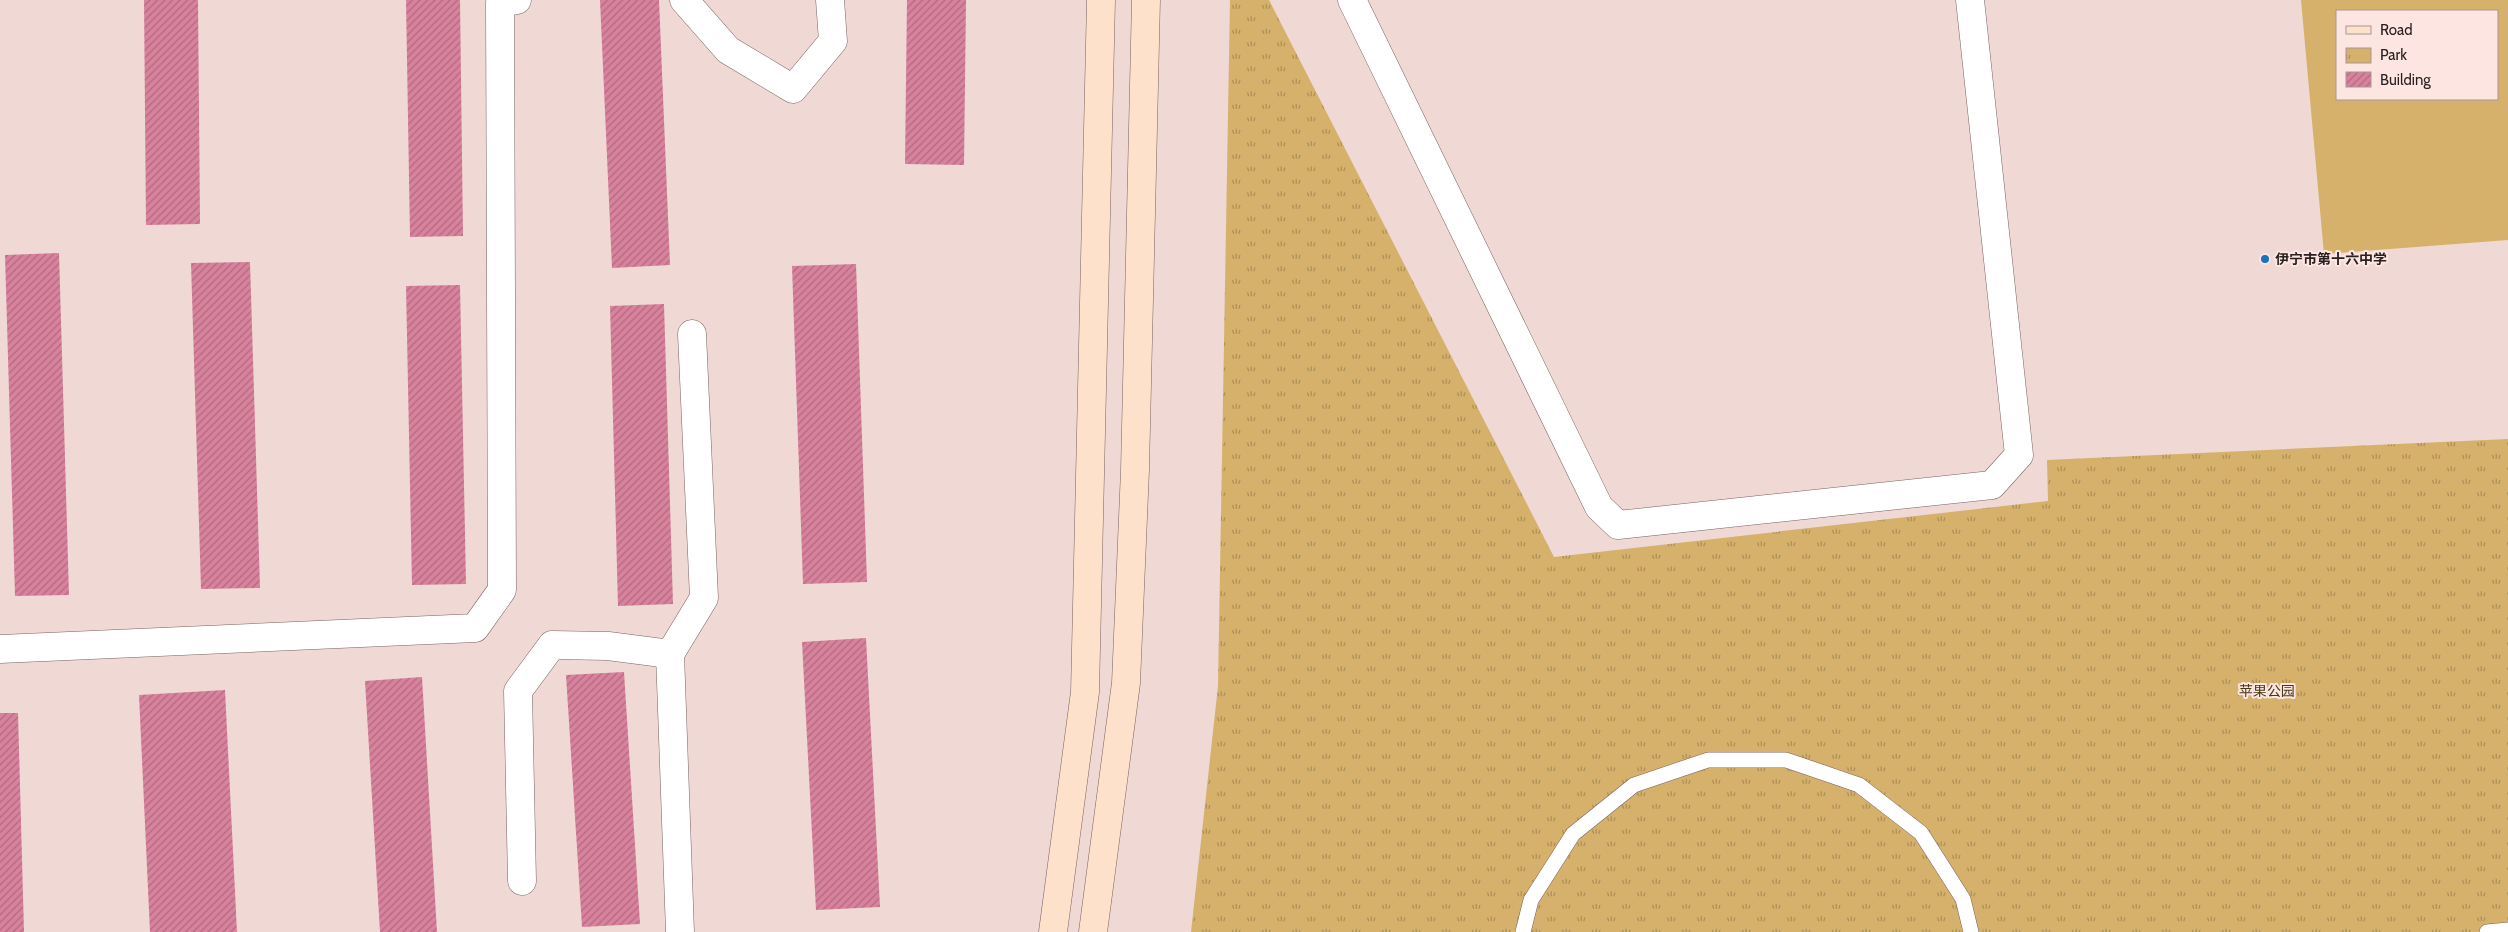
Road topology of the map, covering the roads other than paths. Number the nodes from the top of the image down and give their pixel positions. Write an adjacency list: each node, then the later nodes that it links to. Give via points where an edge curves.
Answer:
1 (517, 0): 9 (street, via 500,3 502,590 475,628)
2 (684, 0): 3 (street, via 728,50 793,88 833,41)
3 (830, 0)
4 (1101, 0): 14 (main road, via 1085,692)
5 (1146, 0): 15 (main road, via 1135,470 1126,683)
6 (1352, 0): 7 (street, via 1599,508 1618,525 1992,485 2019,455)
7 (1970, 0)
8 (692, 334): 10 (street, via 704,598)
9 (0, 649)
10 (670, 654): 11 (street, via 608,646 552,645 518,691); 13 (street)
11 (522, 881)
12 (2508, 930): 18 (lane)
13 (680, 932)
14 (1053, 932)
15 (1093, 932)
16 (1523, 932): 17 (lane, via 1531,900 1573,834 1634,785 1708,760 1786,760 1859,785 1921,833 1963,899)
17 (1971, 932)
18 (2487, 932)

